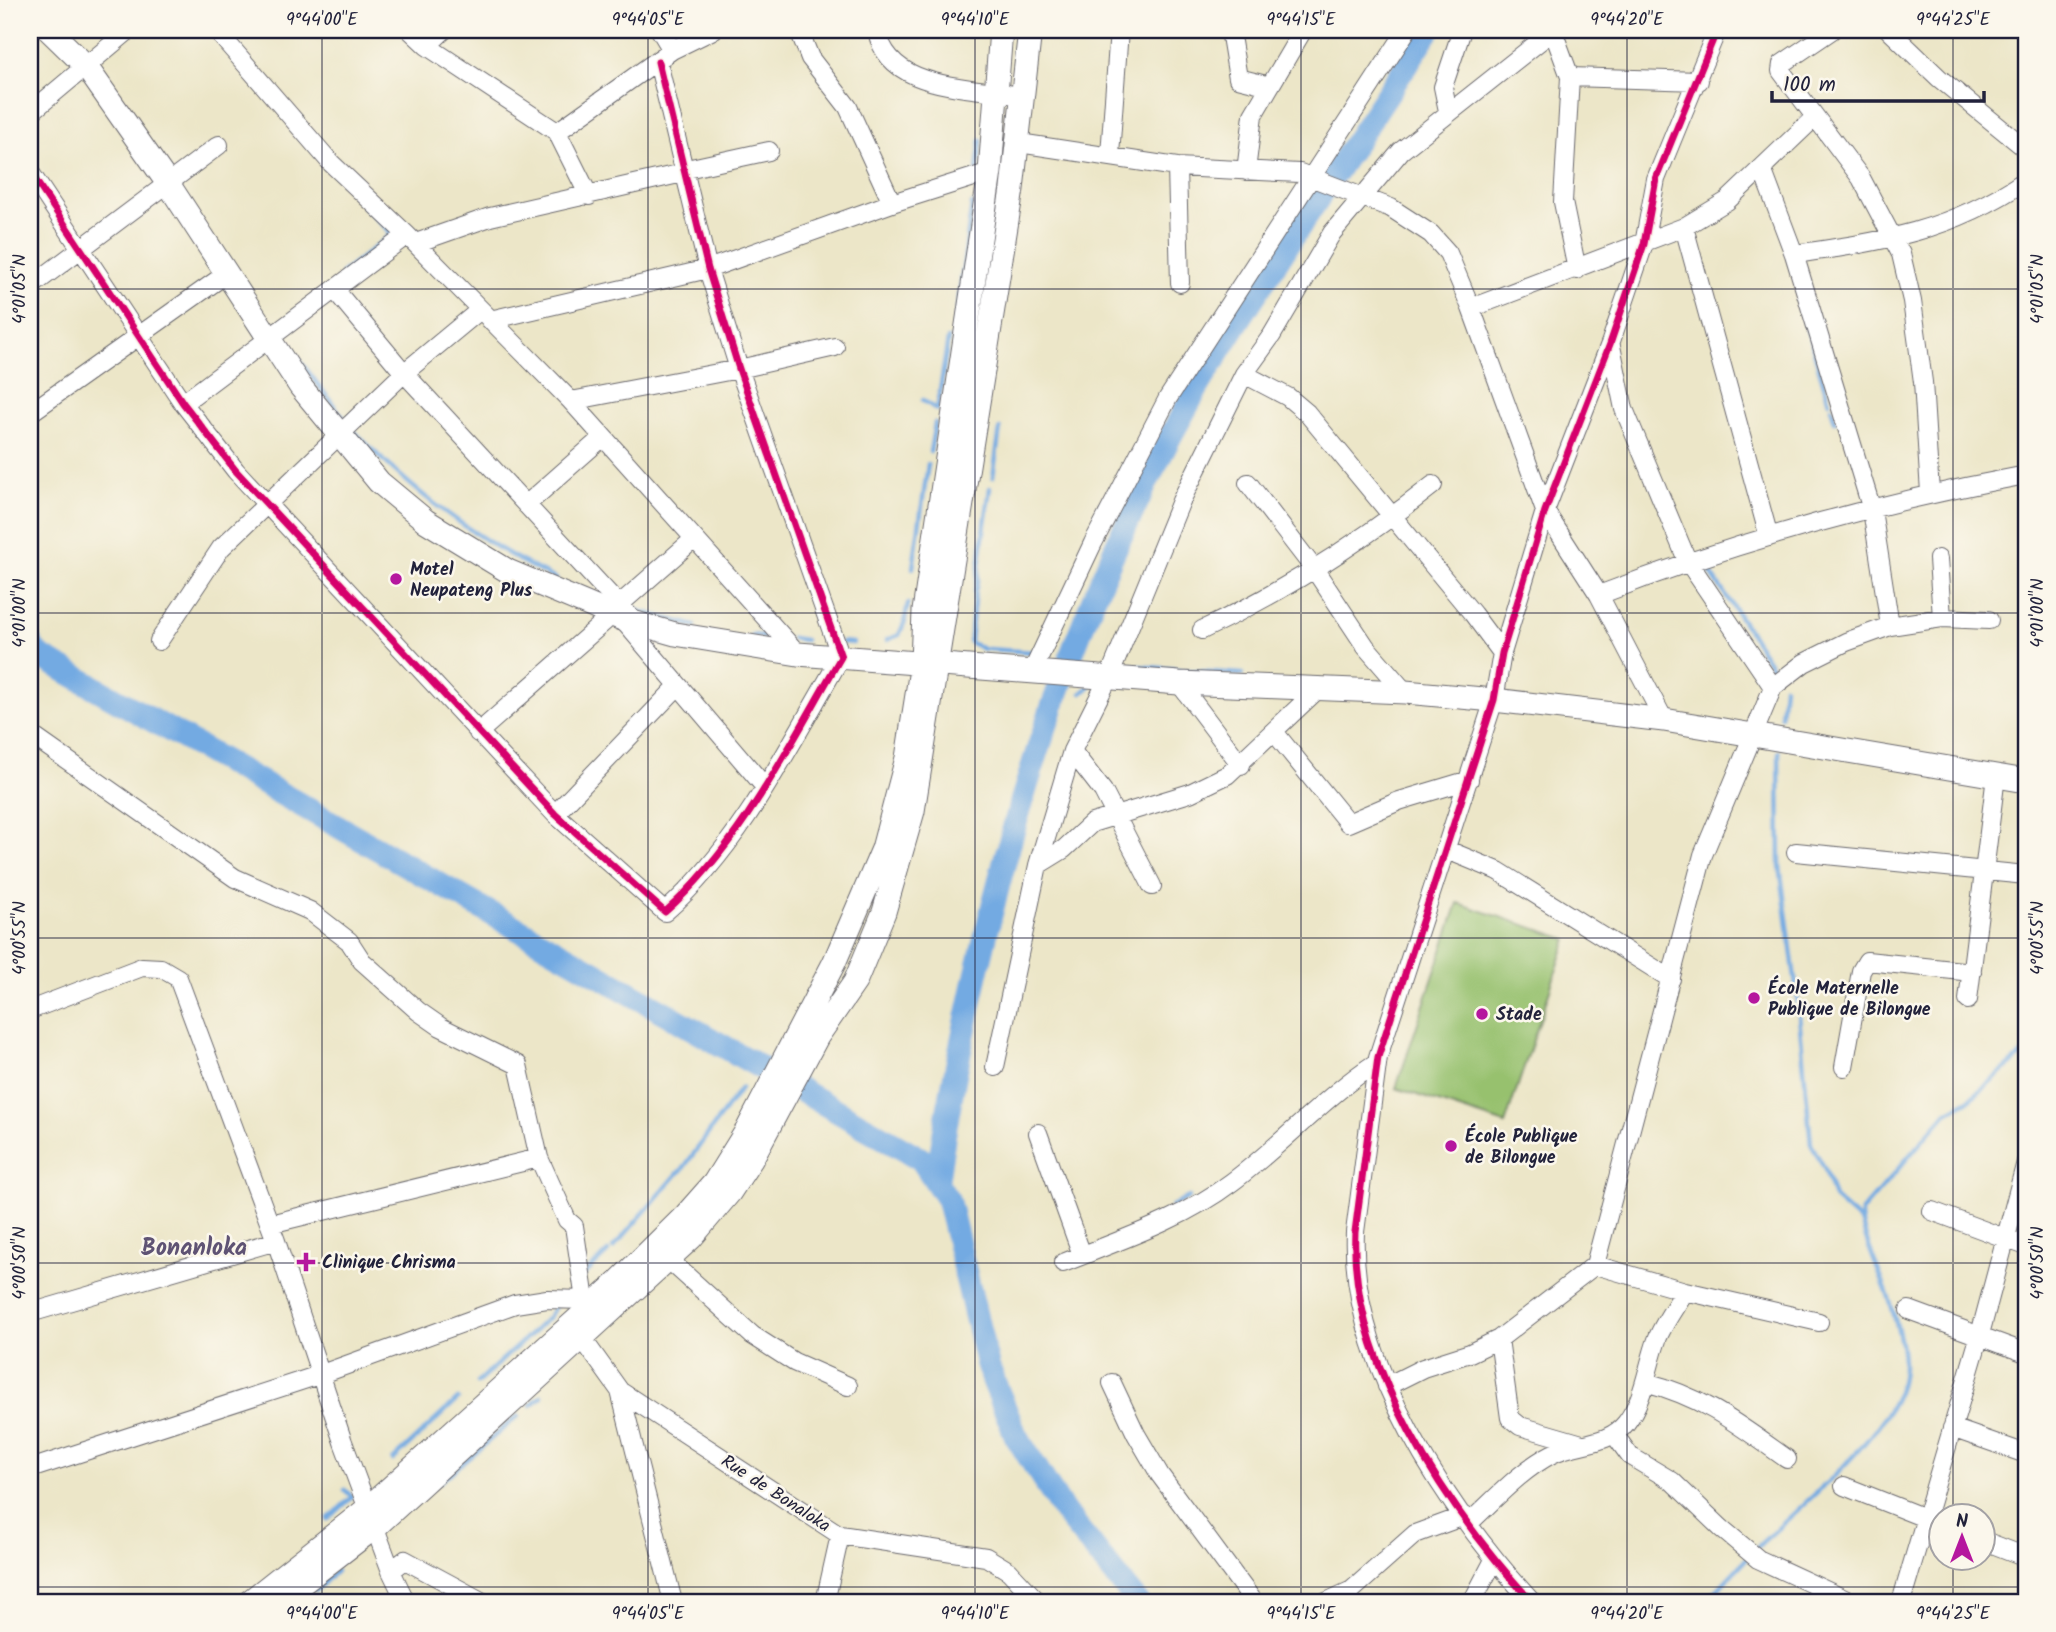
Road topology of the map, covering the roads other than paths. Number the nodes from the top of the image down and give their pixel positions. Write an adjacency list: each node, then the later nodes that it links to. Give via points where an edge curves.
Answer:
1 (49, 30): 24 (main road)
2 (129, 30): 24 (street)
3 (216, 30): 52 (street, via 331,163)
4 (410, 30): 21 (street)
5 (444, 30): 21 (street)
6 (660, 30): 22 (street)
7 (713, 30): 22 (street)
8 (799, 30): 50 (street, via 810,58 848,107)
9 (877, 30): 28 (street, via 890,60 905,72 926,80)
10 (1001, 30): 28 (main road)
11 (1030, 30): 29 (main road)
12 (1119, 30): 38 (street)
13 (1230, 30): 27 (street, via 1238,78)
14 (1303, 30): 27 (street)
15 (1407, 30): 45 (street)
16 (1462, 30): 30 (street, via 1443,87)
17 (1554, 30): 25 (street); 30 (street)
18 (1717, 30): 26 (street)
19 (1832, 30): 32 (street, via 1780,68)
20 (1889, 30): 36 (street)
21 (426, 46): 33 (street)
22 (672, 50): 23 (street)
23 (658, 62): 33 (street); 43 (street)
24 (85, 65): 31 (street); 47 (main road)
25 (1570, 77): 26 (street); 58 (street, via 1563,202)
26 (1699, 81): 54 (street, via 1656,179)
27 (1270, 86): 41 (street, via 1253,115)
28 (996, 90): 29 (street); 44 (main road)
29 (1024, 97): 34 (main road)
30 (1448, 111): 48 (street)
31 (30, 113)
32 (1814, 118): 40 (street); 53 (street, via 1861,178)
33 (557, 132): 49 (street)
34 (1019, 143): 38 (street); 101 (main road)
35 (219, 145): 47 (street)
36 (2026, 149)
37 (769, 151): 43 (street)
38 (1110, 155): 39 (street)
39 (1177, 167): 41 (street); 60 (street)
40 (1762, 169): 51 (street, via 1727,201); 56 (street)
41 (1246, 171): 45 (street)
42 (30, 172): 55 (street)
43 (683, 172): 49 (street); 57 (street)
44 (989, 172): 50 (street); 101 (main road, via 923,611)
45 (1319, 179): 48 (street); 102 (street, via 1168,398 1093,543)
46 (2026, 180): 53 (street, via 1974,212)
47 (169, 185): 55 (street); 59 (main road)
48 (1356, 194): 63 (street, via 1412,219 1431,234 1448,253); 71 (street)
49 (589, 196): 52 (street)
50 (892, 203): 57 (street)
51 (1684, 227): 54 (street); 86 (street)
52 (411, 239): 62 (street); 64 (street)
53 (1893, 240): 56 (street); 80 (street, via 1906,274 1917,332)
54 (1644, 244): 58 (street); 67 (street)
55 (82, 251): 61 (street); 65 (street)
56 (1794, 254): 83 (street)
57 (708, 270): 64 (street); 69 (street)
58 (1577, 270): 63 (street)
59 (226, 274): 65 (street); 66 (main road)
60 (1180, 283)
61 (30, 287)
62 (335, 290): 66 (street); 70 (street)
63 (1471, 309): 84 (street)
64 (485, 315): 70 (street); 72 (street)
65 (140, 337): 73 (street); 74 (street)
66 (268, 339): 73 (street); 75 (main road)
67 (1611, 344): 84 (street); 89 (street, via 1624,409)
68 (835, 347): 69 (street)
69 (739, 369): 72 (street); 100 (street)
70 (404, 373): 75 (street); 82 (street)
71 (1244, 374): 85 (street, via 1298,405); 103 (street)
72 (571, 401): 76 (street)
73 (183, 403): 81 (street)
74 (30, 413)
75 (338, 435): 81 (street); 92 (main road, via 379,482 426,522 508,571)
76 (603, 437): 82 (street); 87 (street)
77 (2026, 475): 80 (street)
78 (1248, 483): 90 (street)
79 (1433, 485): 85 (street)
80 (1930, 493): 83 (street)
81 (266, 502): 97 (street, via 210,561); 111 (street)
82 (526, 505): 92 (street)
83 (1872, 510): 86 (street); 95 (street)
84 (1545, 511): 91 (street); 98 (street)
85 (1392, 518): 90 (street); 98 (street)
86 (1769, 537): 89 (street)
87 (694, 540): 92 (street); 99 (street)
88 (1938, 559): 93 (street)
89 (1688, 560): 91 (street); 106 (street)
90 (1315, 570): 96 (street); 108 (street, via 1366,648)
91 (1599, 595): 110 (street)
92 (622, 616): 99 (main road, via 729,644); 105 (street); 111 (street)
93 (1942, 618): 94 (street); 95 (street)
94 (1989, 620)
95 (1890, 626): 106 (street, via 1804,663)
96 (1202, 630)
97 (159, 641)
98 (1502, 653): 109 (street)
99 (798, 654): 100 (main road)
100 (841, 657): 101 (main road); 120 (street)
101 (930, 664): 102 (main road); 136 (main road, via 883,849 808,1032)
102 (1039, 672): 103 (main road)
103 (1100, 677): 104 (main road); 115 (street)
104 (1179, 684): 107 (main road); 116 (street)
105 (678, 686): 120 (street); 121 (street)
106 (1773, 687): 114 (street)
107 (1317, 690): 108 (main road); 112 (street)
108 (1405, 692): 109 (main road)
109 (1494, 700): 110 (main road); 118 (street)
110 (1664, 720): 114 (main road)
111 (478, 733): 121 (street)
112 (1275, 733): 116 (street); 118 (street, via 1348,823 1399,801)
113 (30, 734): 138 (street, via 234,877 310,911 441,1027 518,1065)
114 (1752, 737): 117 (main road); 130 (street, via 1703,855)
115 (1072, 751): 122 (street); 125 (street)
116 (1241, 765): 122 (street, via 1190,793)
117 (1996, 776): 119 (main road); 126 (street)
118 (1469, 780): 123 (street)
119 (2026, 781)
120 (765, 787): 121 (street, via 721,850 665,912)
121 (555, 814)
122 (1115, 814): 125 (street, via 1092,823); 128 (street)
123 (1446, 849): 130 (street, via 1498,872); 133 (street)
124 (1796, 852): 126 (street)
125 (1038, 865): 134 (street)
126 (1982, 871): 127 (street); 129 (street)
127 (2026, 875)
128 (1152, 886)
129 (1972, 972): 131 (street); 135 (street, via 1867,961 1861,971)
130 (1671, 979): 147 (street)
131 (1968, 1000)
132 (30, 1010): 141 (street, via 142,967 161,968 178,978)
133 (1377, 1062): 144 (street, via 1204,1201); 161 (street, via 1354,1253 1363,1310)
134 (995, 1067)
135 (1844, 1067)
136 (765, 1117): 145 (main road, via 730,1192); 149 (main road, via 699,1200)
137 (1038, 1133): 144 (street)
138 (540, 1158): 141 (street); 149 (street, via 573,1226)
139 (2026, 1162): 142 (street)
140 (1932, 1211): 142 (street)
141 (273, 1232): 151 (street); 157 (street)
142 (2007, 1240): 143 (street); 154 (street)
143 (2026, 1246)
144 (1083, 1255): 146 (street)
145 (668, 1259): 149 (main road); 160 (street, via 752,1335 794,1362)
146 (1063, 1263)
147 (1595, 1265): 148 (street); 155 (street)
148 (1685, 1291): 152 (street); 158 (street, via 1659,1335)
149 (591, 1309): 153 (main road); 157 (street, via 547,1299 515,1304); 171 (main road)
150 (1909, 1310): 154 (street)
151 (30, 1313)
152 (1819, 1322)
153 (582, 1338): 162 (street, Rue de Bonaloka); 171 (main road)
154 (1979, 1338): 156 (street); 163 (street)
155 (1499, 1339): 161 (street); 165 (street, via 1510,1418 1520,1426)
156 (2026, 1353)
157 (319, 1374): 168 (street); 171 (street)
158 (1646, 1382): 164 (street, via 1626,1423); 167 (street, via 1710,1405)
159 (1112, 1383): 187 (street, via 1160,1475)
160 (848, 1386)
161 (1387, 1386): 173 (street, via 1444,1489)
162 (621, 1391): 174 (street, Rue de Bonaloka); 184 (street)
163 (1952, 1428): 166 (street); 170 (street)
164 (1615, 1434): 165 (street); 191 (street, via 1630,1456 1672,1481 1758,1559)
165 (1583, 1445): 173 (street, via 1553,1454 1526,1471)
166 (2026, 1454)
167 (1787, 1459)
168 (30, 1469)
169 (1844, 1486): 172 (street)
170 (1937, 1502)
171 (372, 1518): 179 (street); 180 (main road); 181 (main road)
172 (1926, 1518)
173 (1466, 1519): 178 (street); 188 (street, via 1415,1534 1352,1590)
174 (839, 1535): 185 (street); 186 (street, Rue de Bonaloka, via 986,1557 1009,1571)
175 (1926, 1538): 192 (street)
176 (1996, 1545): 177 (street)
177 (2026, 1557)
178 (1494, 1560): 189 (street); 190 (street)
179 (391, 1571): 182 (street); 183 (street, via 405,1560)
180 (249, 1602)
181 (278, 1602)
182 (406, 1602)
183 (483, 1602)
184 (673, 1602)
185 (825, 1602)
186 (1038, 1602)
187 (1254, 1602)
188 (1326, 1602)
189 (1472, 1602)
190 (1532, 1602)
191 (1851, 1602)
192 (1900, 1602)

